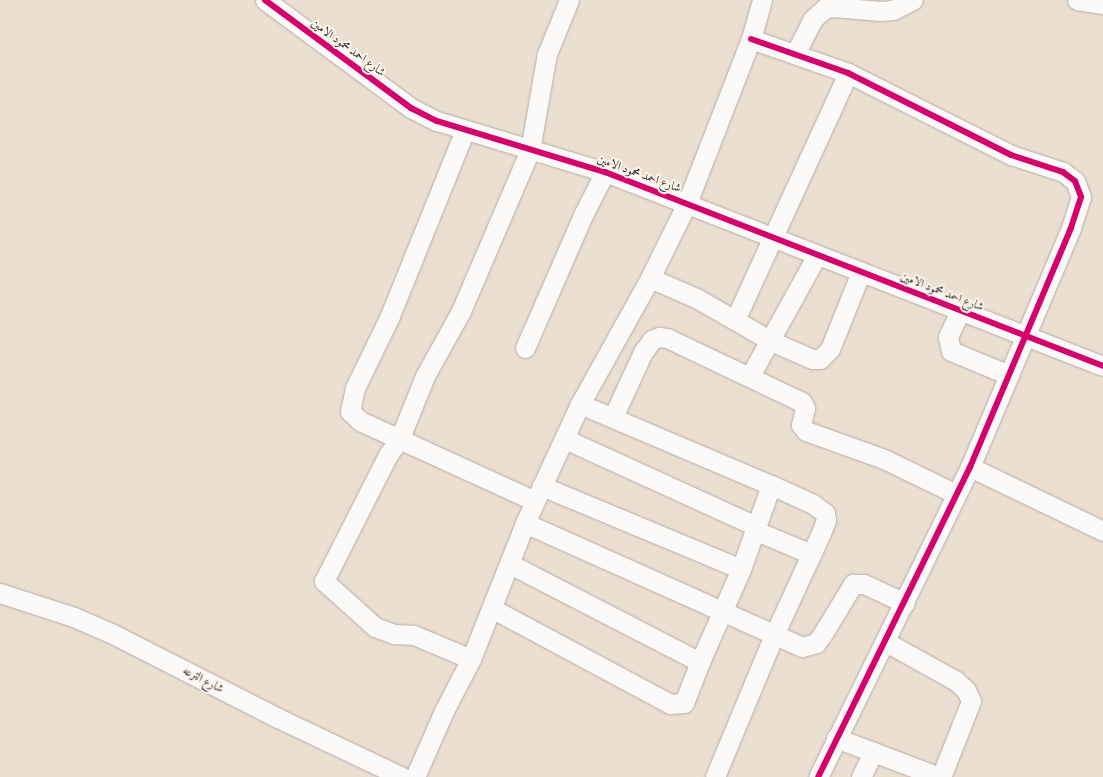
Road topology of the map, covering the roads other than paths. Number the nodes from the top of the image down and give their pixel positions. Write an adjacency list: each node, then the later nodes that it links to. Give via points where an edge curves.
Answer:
1 (265, 0): 10 (street, شارع احمد محمود الامين, via 411,108)
2 (569, 0): 11 (street, via 547,54)
3 (762, 0): 7 (street)
4 (913, 0): 8 (street, via 893,10 834,7 818,12)
5 (1077, 0): 6 (street)
6 (1103, 4)
7 (750, 39): 8 (street); 13 (street)
8 (795, 54): 9 (street)
9 (848, 73): 14 (street); 20 (street, via 1011,155 1063,172 1075,181 1081,198 1079,207)
10 (465, 130): 11 (street, شارع احمد محمود الامين); 28 (street, via 390,316 350,401 350,411 360,421)
11 (530, 150): 12 (street, شارع احمد محمود الامين); 28 (street, via 461,311 425,376)
12 (606, 172): 13 (street, شارع احمد محمود الامين); 22 (street, via 584,213)
13 (687, 203): 14 (street, شارع احمد محمود الامين); 17 (street)
14 (772, 237): 15 (street, شارع احمد محمود الامين); 19 (street)
15 (817, 255): 16 (street, شارع احمد محمود الامين); 21 (street)
16 (860, 272): 18 (street, شارع احمد محمود الامين); 21 (street, via 825,356 812,359)
17 (650, 278): 19 (street, via 698,299); 26 (street)
18 (960, 311): 20 (street, شارع احمد محمود الامين); 24 (street, via 948,337 951,351)
19 (735, 320): 21 (street)
20 (1026, 337): 23 (street, شارع احمد محمود الامين); 24 (street)
21 (771, 341): 25 (street)
22 (525, 348)
23 (1103, 366)
24 (1010, 375): 30 (street)
25 (750, 376): 27 (street, via 698,351 659,337 652,340 643,352); 33 (street, via 802,402 806,408 802,425 806,431 884,459)
26 (580, 404): 27 (street); 29 (street)
27 (613, 417): 31 (street)
28 (400, 438): 32 (street); 46 (street, via 388,455 324,581 375,627 394,634 414,636)
29 (565, 439): 32 (street); 35 (street)
30 (970, 467): 33 (street); 36 (street)
31 (771, 485): 35 (street); 37 (street, via 813,504 825,513 826,520)
32 (539, 493): 34 (street); 39 (street)
33 (956, 494): 41 (street)
34 (525, 524): 38 (street); 43 (street)
35 (755, 528): 37 (street); 39 (street)
36 (1103, 532)
37 (811, 554): 44 (street)
38 (510, 564): 42 (street); 47 (street)
39 (741, 569): 43 (street)
40 (0, 593): 50 (street, شارع الترعه, via 74,617 113,634 278,718)
41 (905, 603): 44 (street, via 864,584 853,584 829,627 816,643 802,647); 45 (street)
42 (493, 609): 46 (street); 47 (street, via 670,704 684,703)
43 (722, 612): 44 (street); 47 (street)
44 (774, 635): 52 (street)
45 (886, 642): 48 (street); 55 (street, via 956,681 966,690 971,701)
46 (471, 659): 51 (street, via 444,711)
47 (700, 662)
48 (836, 738): 49 (street); 53 (street)
49 (873, 752): 54 (street); 55 (street)
50 (402, 777)
51 (415, 777)
52 (715, 777)
53 (820, 777)
54 (861, 777)
55 (941, 777)

